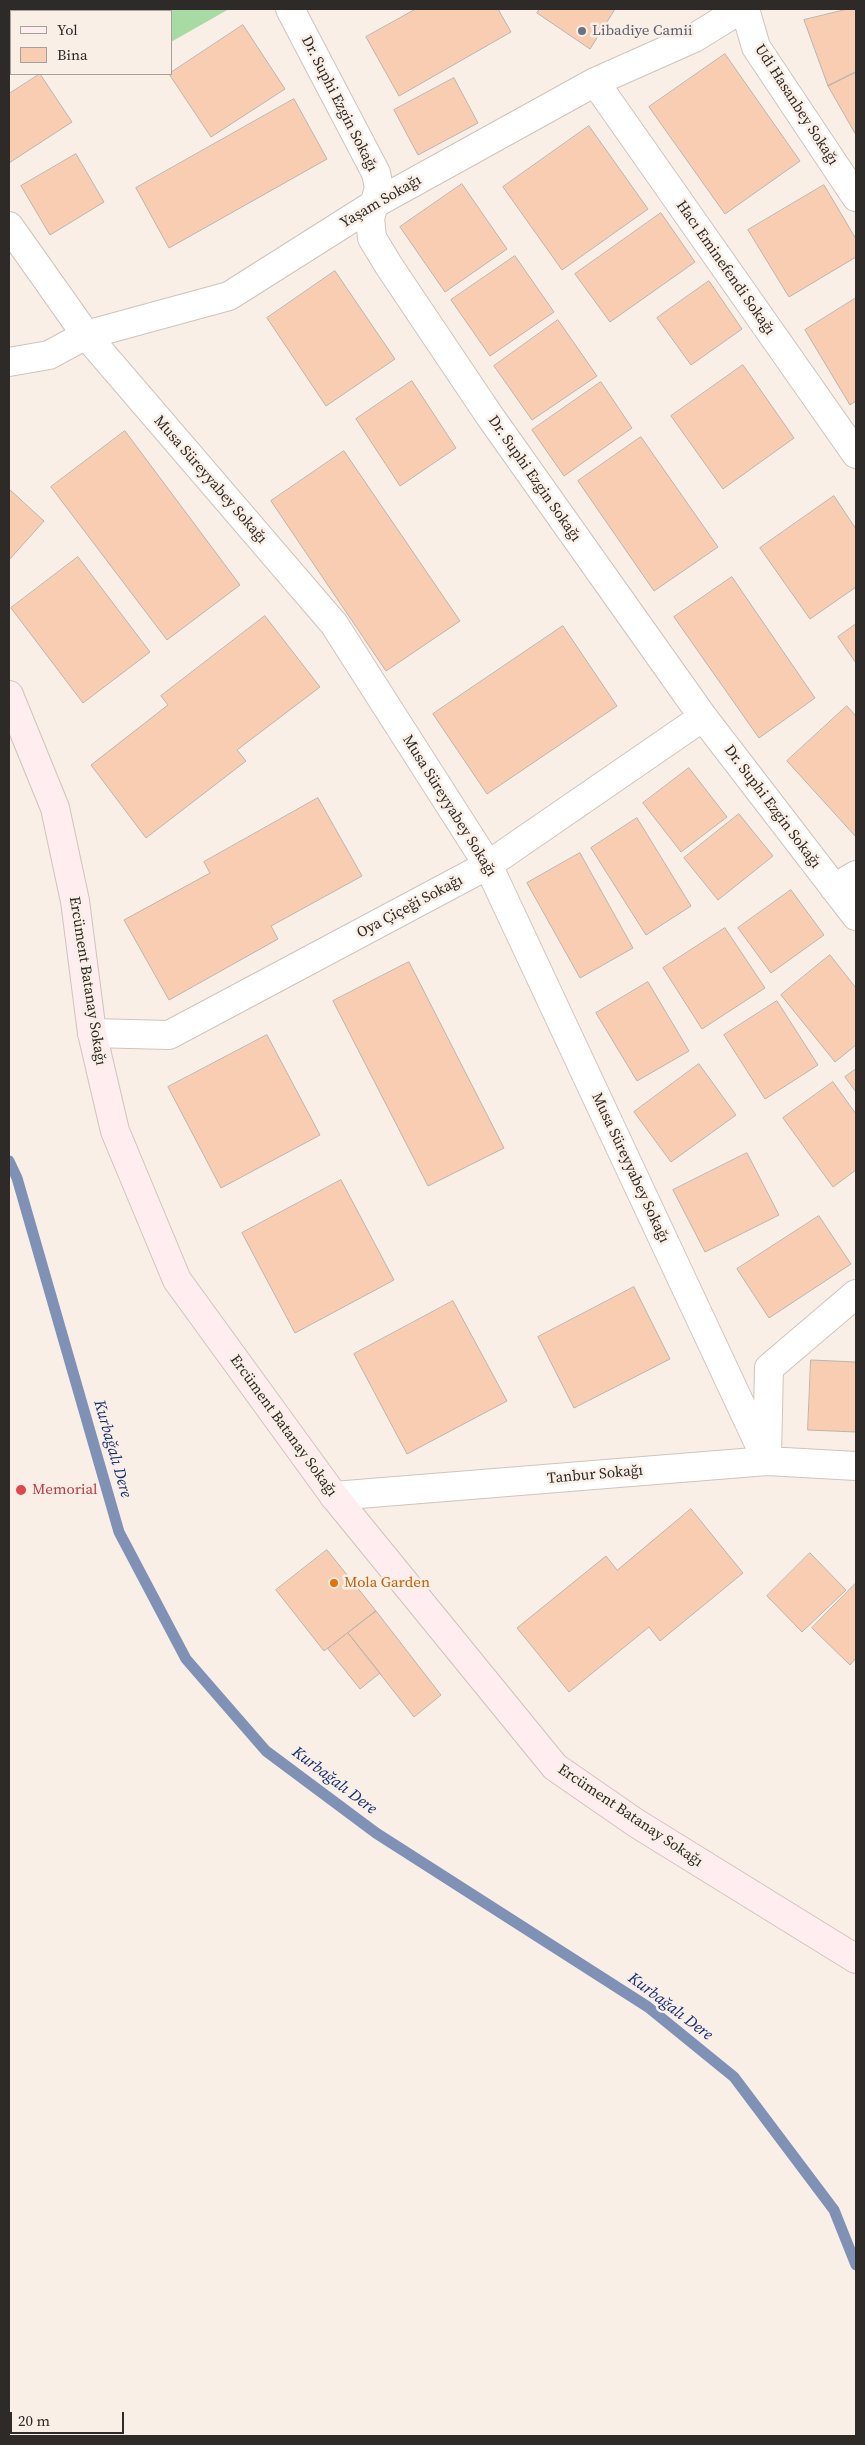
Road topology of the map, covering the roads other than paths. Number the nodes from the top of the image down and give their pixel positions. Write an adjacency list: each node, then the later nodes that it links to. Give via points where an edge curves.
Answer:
1 (290, 9): 6 (street, Dr. Suphi Ezgin Sokağı, via 376,173)
2 (741, 9): 4 (street, Yaşam Sokağı, via 694,38)
3 (745, 9): 5 (street, Udi Hasanbey Sokağı, via 756,47)
4 (595, 82): 6 (street, Yaşam Sokağı); 10 (street, Hacı Eminefendi Sokağı)
5 (856, 196)
6 (376, 203): 8 (street, Yaşam Sokağı, via 229,296); 12 (street, Dr. Suphi Ezgin Sokağı, via 370,218 372,238 389,266 489,415)
7 (9, 226): 8 (street, Musa Süreyyabey Sokağı)
8 (86, 335): 9 (street, Yaşam Sokağı, via 49,354); 13 (street, Musa Süreyyabey Sokağı, via 334,624)
9 (9, 362)
10 (856, 454)
11 (9, 695): 16 (street, Ercüment Batanay Sokağı, via 55,808 75,901)
12 (703, 717): 13 (street, Oya Çiçeği Sokağı); 14 (street, Dr. Suphi Ezgin Sokağı)
13 (488, 865): 16 (street, Oya Çiçeği Sokağı, via 169,1035); 18 (street, Musa Süreyyabey Sokağı)
14 (845, 882): 15 (street, Dr. Suphi Ezgin Sokağı)
15 (856, 916)
16 (92, 1033): 20 (street, Ercüment Batanay Sokağı, via 115,1131 178,1280)
17 (856, 1294): 18 (street, via 769,1368)
18 (767, 1462): 19 (street, Tanbur Sokağı); 20 (street, Tanbur Sokağı)
19 (856, 1466)
20 (334, 1496): 21 (street, Ercüment Batanay Sokağı, via 555,1767 636,1823)
21 (856, 1960)

